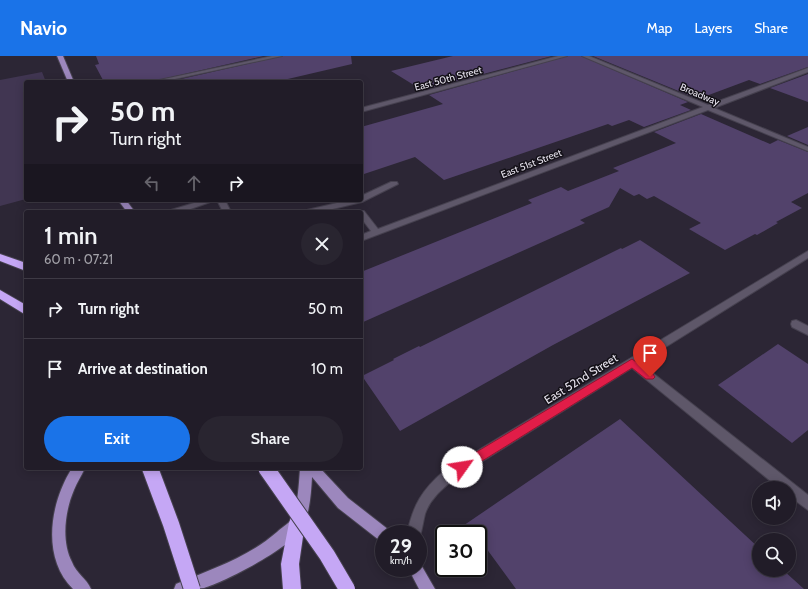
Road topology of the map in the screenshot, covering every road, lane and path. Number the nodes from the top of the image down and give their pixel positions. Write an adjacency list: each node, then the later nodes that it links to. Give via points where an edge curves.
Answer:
1 (60, 56): 6 (main road)
2 (279, 56): 7 (street)
3 (564, 56): 9 (street, East 50th Street)
4 (585, 56): 8 (street, Broadway)
5 (808, 70): 8 (street, East 51st Street)
6 (70, 80)
7 (163, 80)
8 (709, 108): 10 (street, Broadway); 18 (street, East 51st Street)
9 (363, 109)
10 (808, 149)
11 (394, 184): 12 (street)
12 (363, 198)
13 (206, 202): 15 (street)
14 (350, 202): 16 (street)
15 (180, 210)
16 (318, 210)
17 (363, 215): 18 (street)
18 (376, 232): 19 (street, East 51st Street)
19 (363, 237)
20 (808, 254): 27 (street, East 52nd Street)
21 (0, 257): 22 (highway)
22 (24, 266)
23 (0, 294): 24 (highway)
24 (24, 310)
25 (796, 324): 26 (street)
26 (808, 331)
27 (632, 362): 33 (street); 37 (street, East 52nd Street, via 449,475 423,502)
28 (78, 470): 40 (main road, via 68,488 59,515 58,542 65,567)
29 (151, 470): 42 (highway, bridge)
30 (267, 470): 44 (highway, bridge, via 327,555)
31 (306, 470): 36 (main road)
32 (314, 470): 38 (main road, via 343,503)
33 (780, 481)
34 (796, 494): 35 (street)
35 (808, 503)
36 (297, 523): 41 (main road, via 251,559); 43 (highway, via 290,564)
37 (415, 525)
38 (375, 527)
39 (421, 577): 45 (main road)
40 (84, 589)
41 (181, 589)
42 (192, 589)
43 (292, 589)
44 (347, 589)
45 (428, 589)

